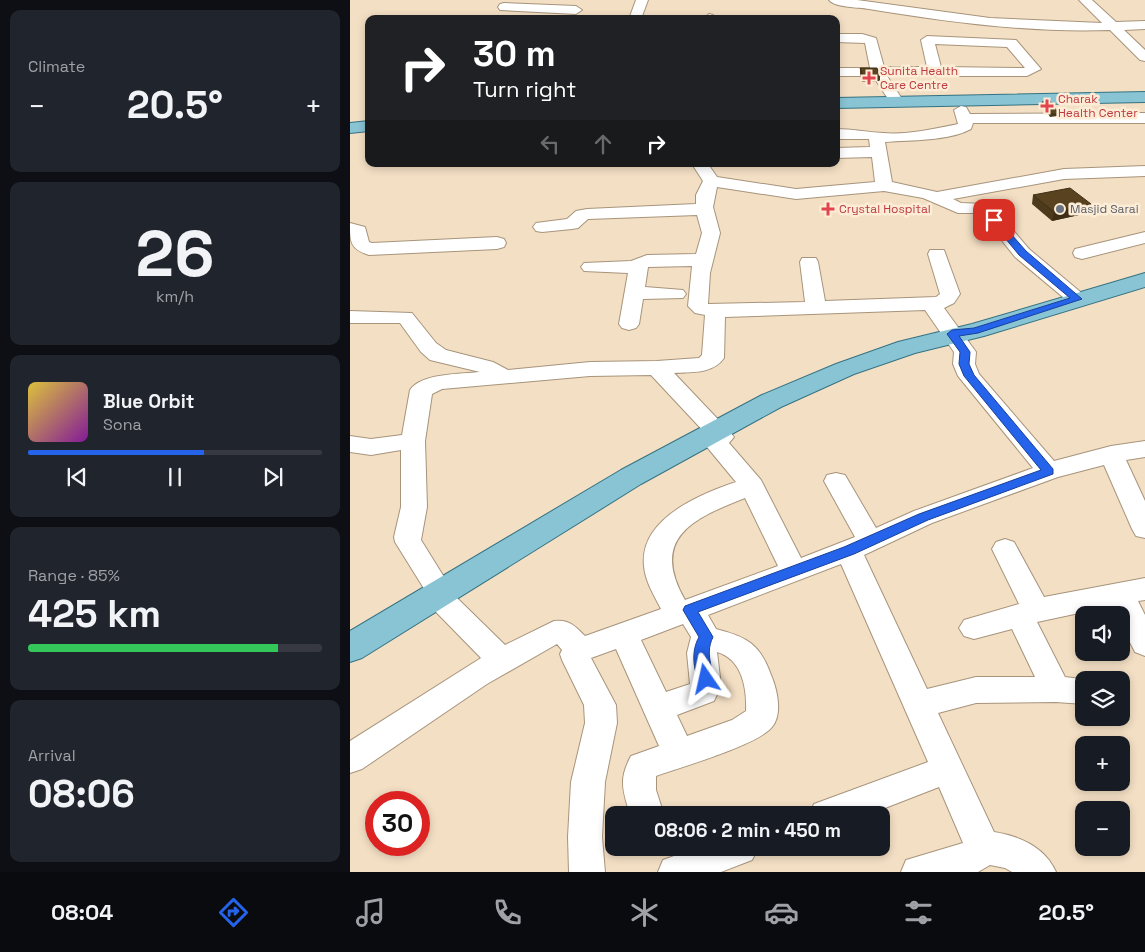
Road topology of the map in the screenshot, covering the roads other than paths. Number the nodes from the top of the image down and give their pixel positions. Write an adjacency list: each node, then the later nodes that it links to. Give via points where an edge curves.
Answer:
1 (642, 0): 7 (street)
2 (835, 0): 4 (street)
3 (1085, 0): 9 (street)
4 (894, 4): 9 (street, via 1003,23)
5 (504, 7): 6 (street)
6 (576, 10)
7 (636, 15)
8 (1145, 25): 9 (street)
9 (1113, 27): 11 (street)
10 (840, 38): 12 (street, via 871,41)
11 (1145, 57)
12 (872, 63): 13 (street); 14 (street); 17 (street)
13 (840, 71)
14 (935, 71): 14 (street, via 1027,72 1034,69 1011,44 927,40)
15 (1145, 97): 16 (main road)
16 (957, 101): 17 (main road); 20 (street)
17 (897, 102): 18 (main road)
18 (840, 103)
19 (1145, 118): 20 (street)
20 (965, 119): 24 (street, via 966,126 962,128)
21 (365, 126): 22 (main road)
22 (350, 128)
23 (840, 134): 24 (street, via 865,134)
24 (880, 144): 25 (street); 29 (street)
25 (840, 152)
26 (702, 167): 28 (street)
27 (1145, 171): 30 (street, via 1064,174)
28 (711, 181): 29 (street, via 796,194); 31 (street, via 705,195)
29 (884, 186): 30 (street)
30 (936, 197): 45 (street, via 958,208 983,210 1022,253)
31 (705, 209): 32 (street, via 587,214 572,224); 38 (street, via 711,233)
32 (542, 227)
33 (350, 228): 35 (street, via 359,231 360,245 369,249)
34 (1145, 238): 36 (street)
35 (497, 243)
36 (1082, 253)
37 (937, 254): 46 (street, via 950,294 941,303)
38 (703, 260): 41 (street, via 647,261); 48 (street, via 698,306)
39 (809, 262): 47 (street)
40 (591, 267): 41 (street)
41 (637, 267): 43 (street)
42 (1145, 280): 45 (main road)
43 (634, 293): 44 (street); 50 (street)
44 (676, 294)
45 (1077, 299): 51 (main road)
46 (931, 304): 47 (street); 51 (street)
47 (816, 307): 48 (street)
48 (716, 311): 52 (street, via 713,358 710,362)
49 (350, 317): 53 (street, via 405,317 436,354 481,363)
50 (629, 324)
51 (962, 335): 54 (main road, via 825,387); 59 (street, via 964,364 969,376)
52 (657, 368): 53 (street); 54 (street)
53 (504, 376): 55 (street, via 438,383 421,390)
54 (716, 436): 61 (street); 67 (main road)
55 (413, 441): 56 (street, via 371,447); 67 (street, via 414,507 407,537)
56 (350, 444)
57 (1145, 448): 58 (street)
58 (1111, 454): 59 (street); 62 (street)
59 (1049, 472): 63 (street, via 923,517)
60 (836, 481): 63 (street)
61 (752, 486): 65 (street); 68 (street, via 715,499 689,513 672,528 657,551 659,575)
62 (1145, 529)
63 (859, 545): 65 (street); 79 (street)
64 (1005, 549): 69 (street)
65 (794, 571): 68 (street)
66 (1133, 591): 69 (street); 73 (street)
67 (443, 598): 74 (main road); 76 (street); 77 (main road)
68 (684, 612): 71 (street); 72 (street)
69 (1028, 613): 70 (street); 78 (street)
70 (974, 628)
71 (624, 634): 75 (street); 80 (street)
72 (706, 637): 80 (street, via 701,646 706,679 703,692); 81 (street, via 730,644 749,657 755,670 761,718 743,730)
73 (1145, 644)
74 (350, 648)
75 (579, 648): 76 (street, via 562,632 554,632); 88 (street, via 577,660 600,705 601,723 588,782)
76 (502, 660): 82 (street, via 436,700)
77 (350, 664)
78 (1070, 690): 79 (street, via 976,690)
79 (917, 705): 83 (street)
80 (658, 708): 81 (street)
81 (678, 752): 84 (street, via 643,766 638,773)
82 (350, 759)
83 (946, 770): 85 (street); 86 (street)
84 (645, 806)
85 (850, 806)
86 (983, 848): 90 (street, via 973,856); 91 (street, via 1016,854)
87 (719, 856): 89 (street)
88 (587, 872)
89 (676, 872)
90 (919, 872)
91 (1038, 872)

